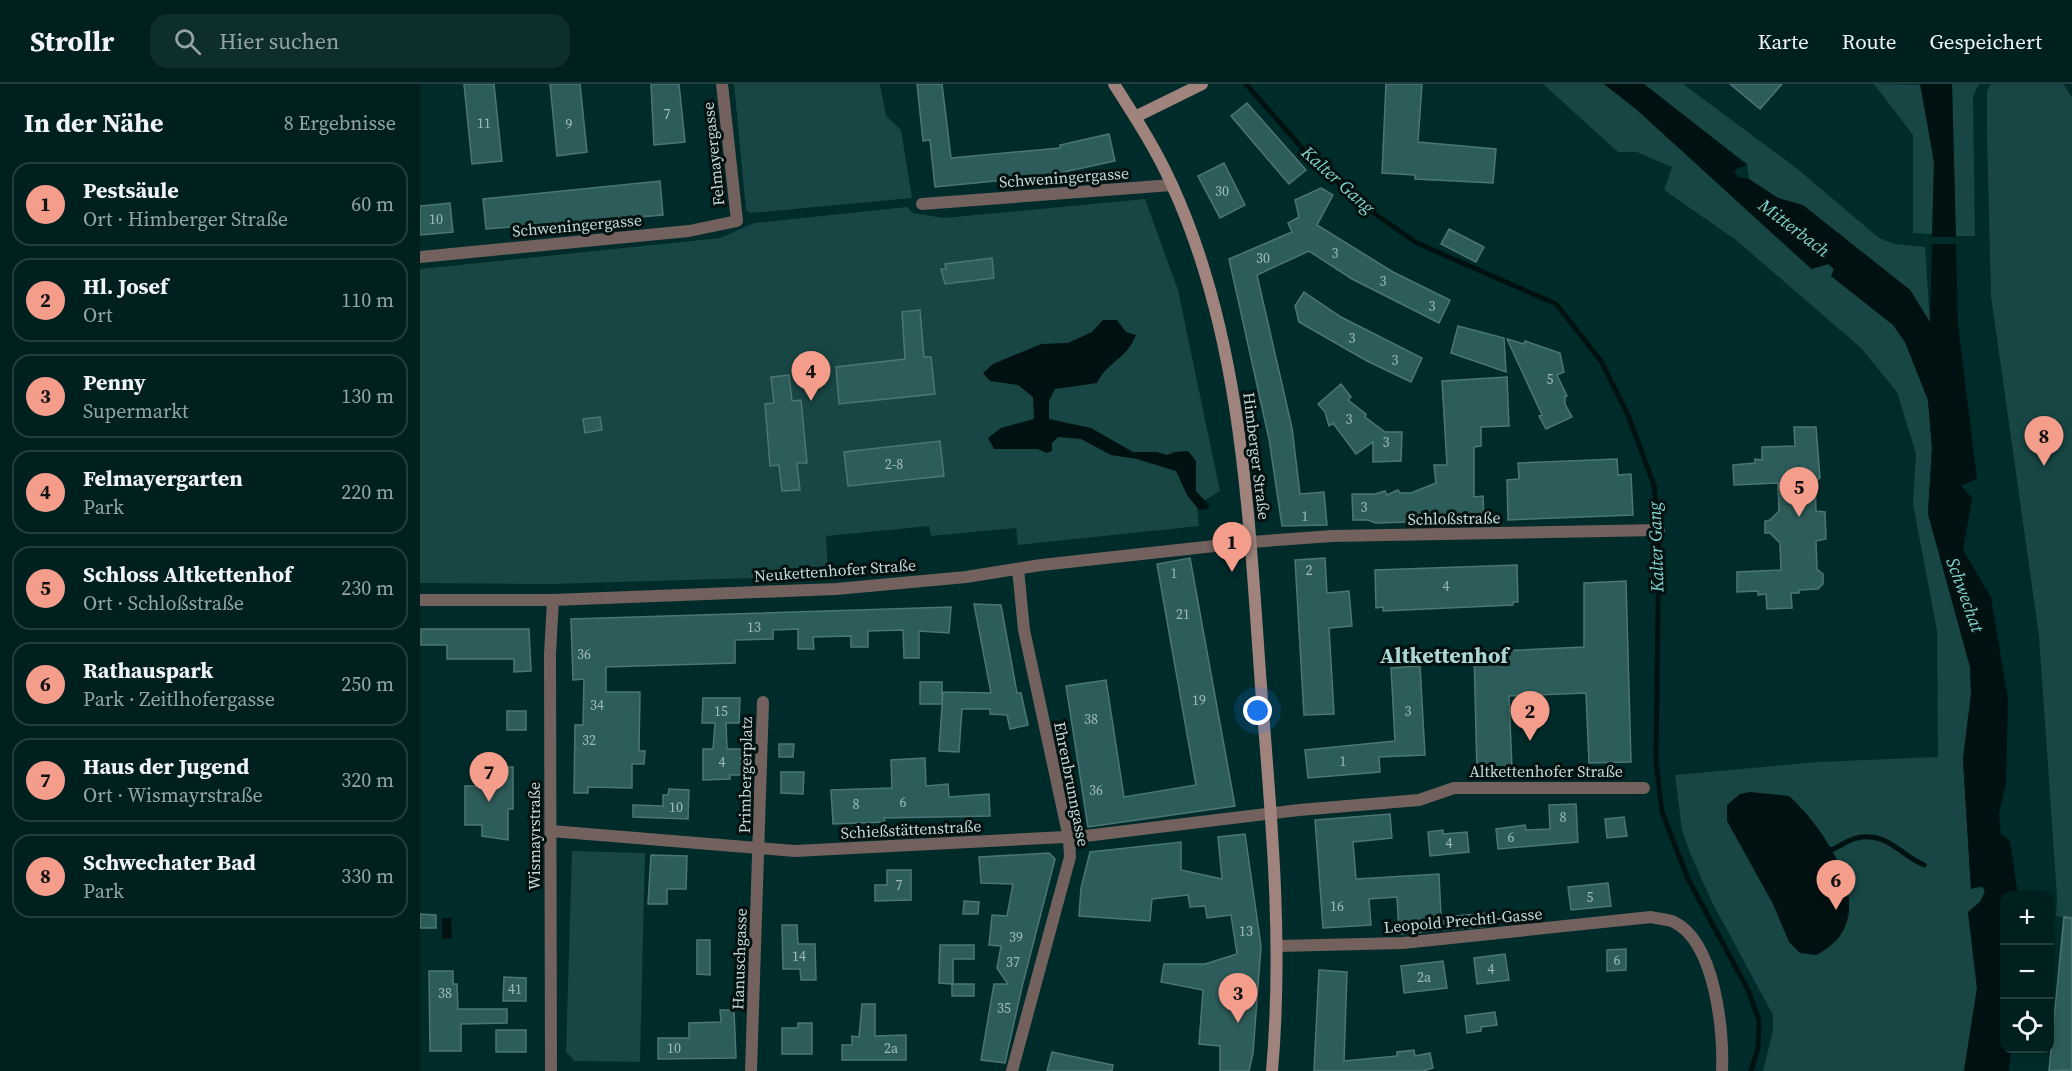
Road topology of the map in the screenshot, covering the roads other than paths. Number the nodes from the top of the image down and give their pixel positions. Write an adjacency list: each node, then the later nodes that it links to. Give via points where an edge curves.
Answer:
1 (722, 84): 7 (street, Felmayergasse)
2 (1114, 84): 4 (main road, Himberger Straße)
3 (1202, 84): 4 (main road)
4 (1135, 117): 5 (main road, Himberger Straße)
5 (1172, 185): 6 (street, Schweningergasse); 10 (main road, Himberger Straße, via 1188,222 1219,327 1244,465)
6 (922, 204)
7 (737, 221): 8 (street, Schweningergasse, via 689,231)
8 (420, 257)
9 (1659, 530): 10 (street, Schloßstraße, via 1332,536)
10 (1251, 542): 11 (street, Neukettenhofer Straße); 16 (main road, Himberger Straße)
11 (1018, 569): 13 (street, Neukettenhofer Straße, via 836,589); 18 (street, Ehrenbrunngasse, via 1024,630)
12 (420, 600): 13 (street, Neukettenhofer Straße)
13 (553, 600): 17 (street, Wismayrstraße)
14 (763, 702): 19 (street, Primbergerplatz)
15 (1644, 788): 16 (street, Altkettenhofer Straße, via 1454,788 1419,800)
16 (1271, 816): 18 (street, Schießstättenstraße); 20 (main road, Himberger Straße)
17 (551, 831): 19 (street, Schießstättenstraße); 21 (street, Wismayrstraße)
18 (1069, 838): 19 (street, Schießstättenstraße); 23 (street, Ehrenbrunngasse, via 1070,857)
19 (760, 849): 22 (street, Hanuschgasse)
20 (1278, 946): 24 (main road, Himberger Straße); 25 (street, Leopold Prechtl-Gasse, via 1403,944 1651,917 1673,922 1691,935 1710,975 1724,1040)
21 (551, 1071)
22 (751, 1071)
23 (1012, 1071)
24 (1272, 1071)
25 (1722, 1071)

